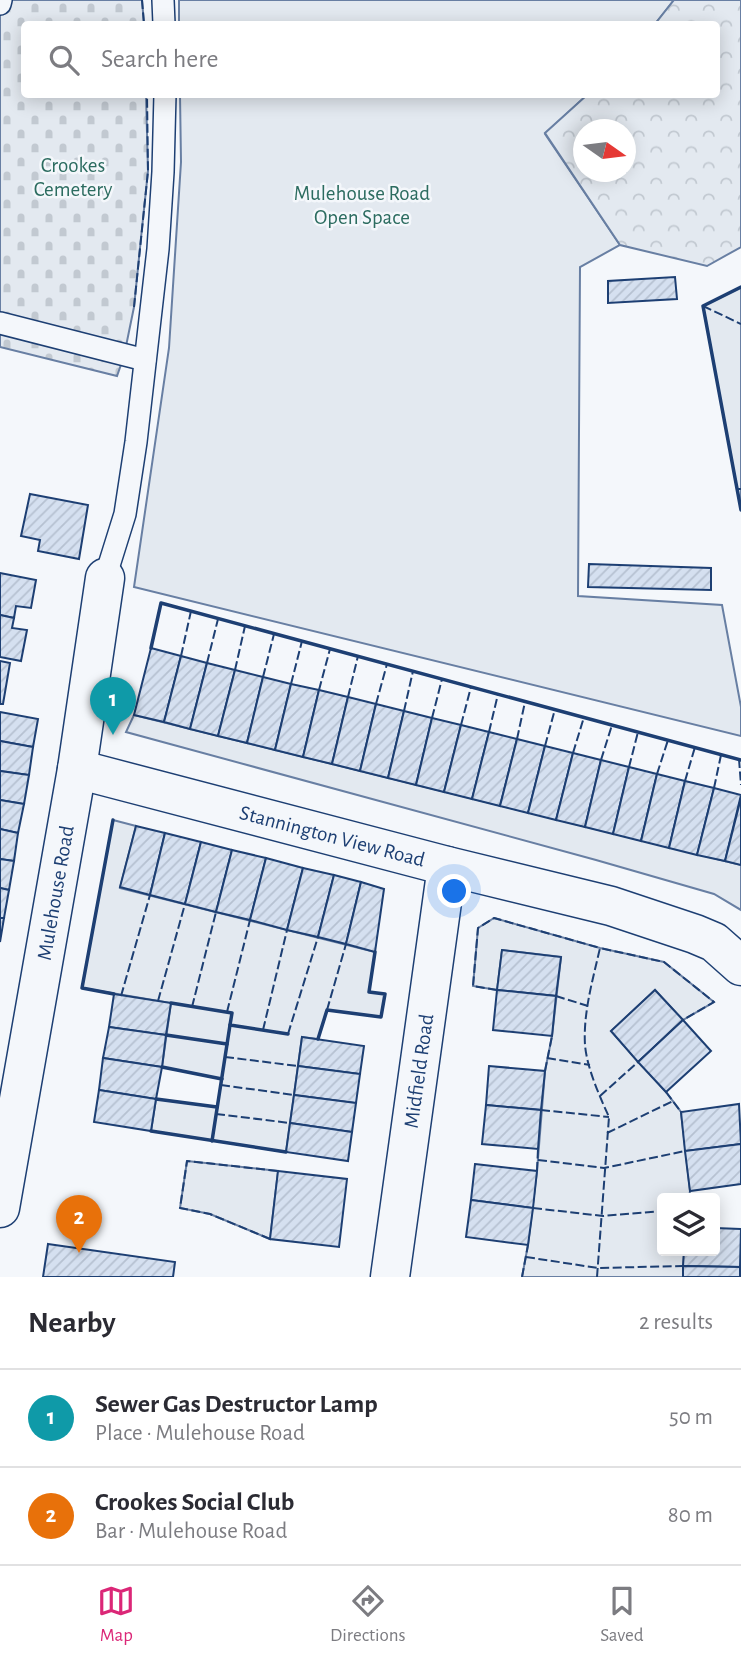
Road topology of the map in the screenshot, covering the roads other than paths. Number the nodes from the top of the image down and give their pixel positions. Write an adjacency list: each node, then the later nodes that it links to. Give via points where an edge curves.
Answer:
1 (163, 0): 2 (lane)
2 (164, 21)
3 (165, 98): 5 (lane, via 159,236)
4 (0, 323): 5 (lane)
5 (145, 360): 6 (lane, via 125,514)
6 (105, 578): 7 (street, Mulehouse Road)
7 (77, 769): 8 (street, Stannington View Road); 10 (street, Mulehouse Road)
8 (447, 866): 9 (street, Stannington View Road, via 611,906 695,934); 11 (street, Midfield Road)
9 (741, 966)
10 (0, 1208)
11 (390, 1277)

